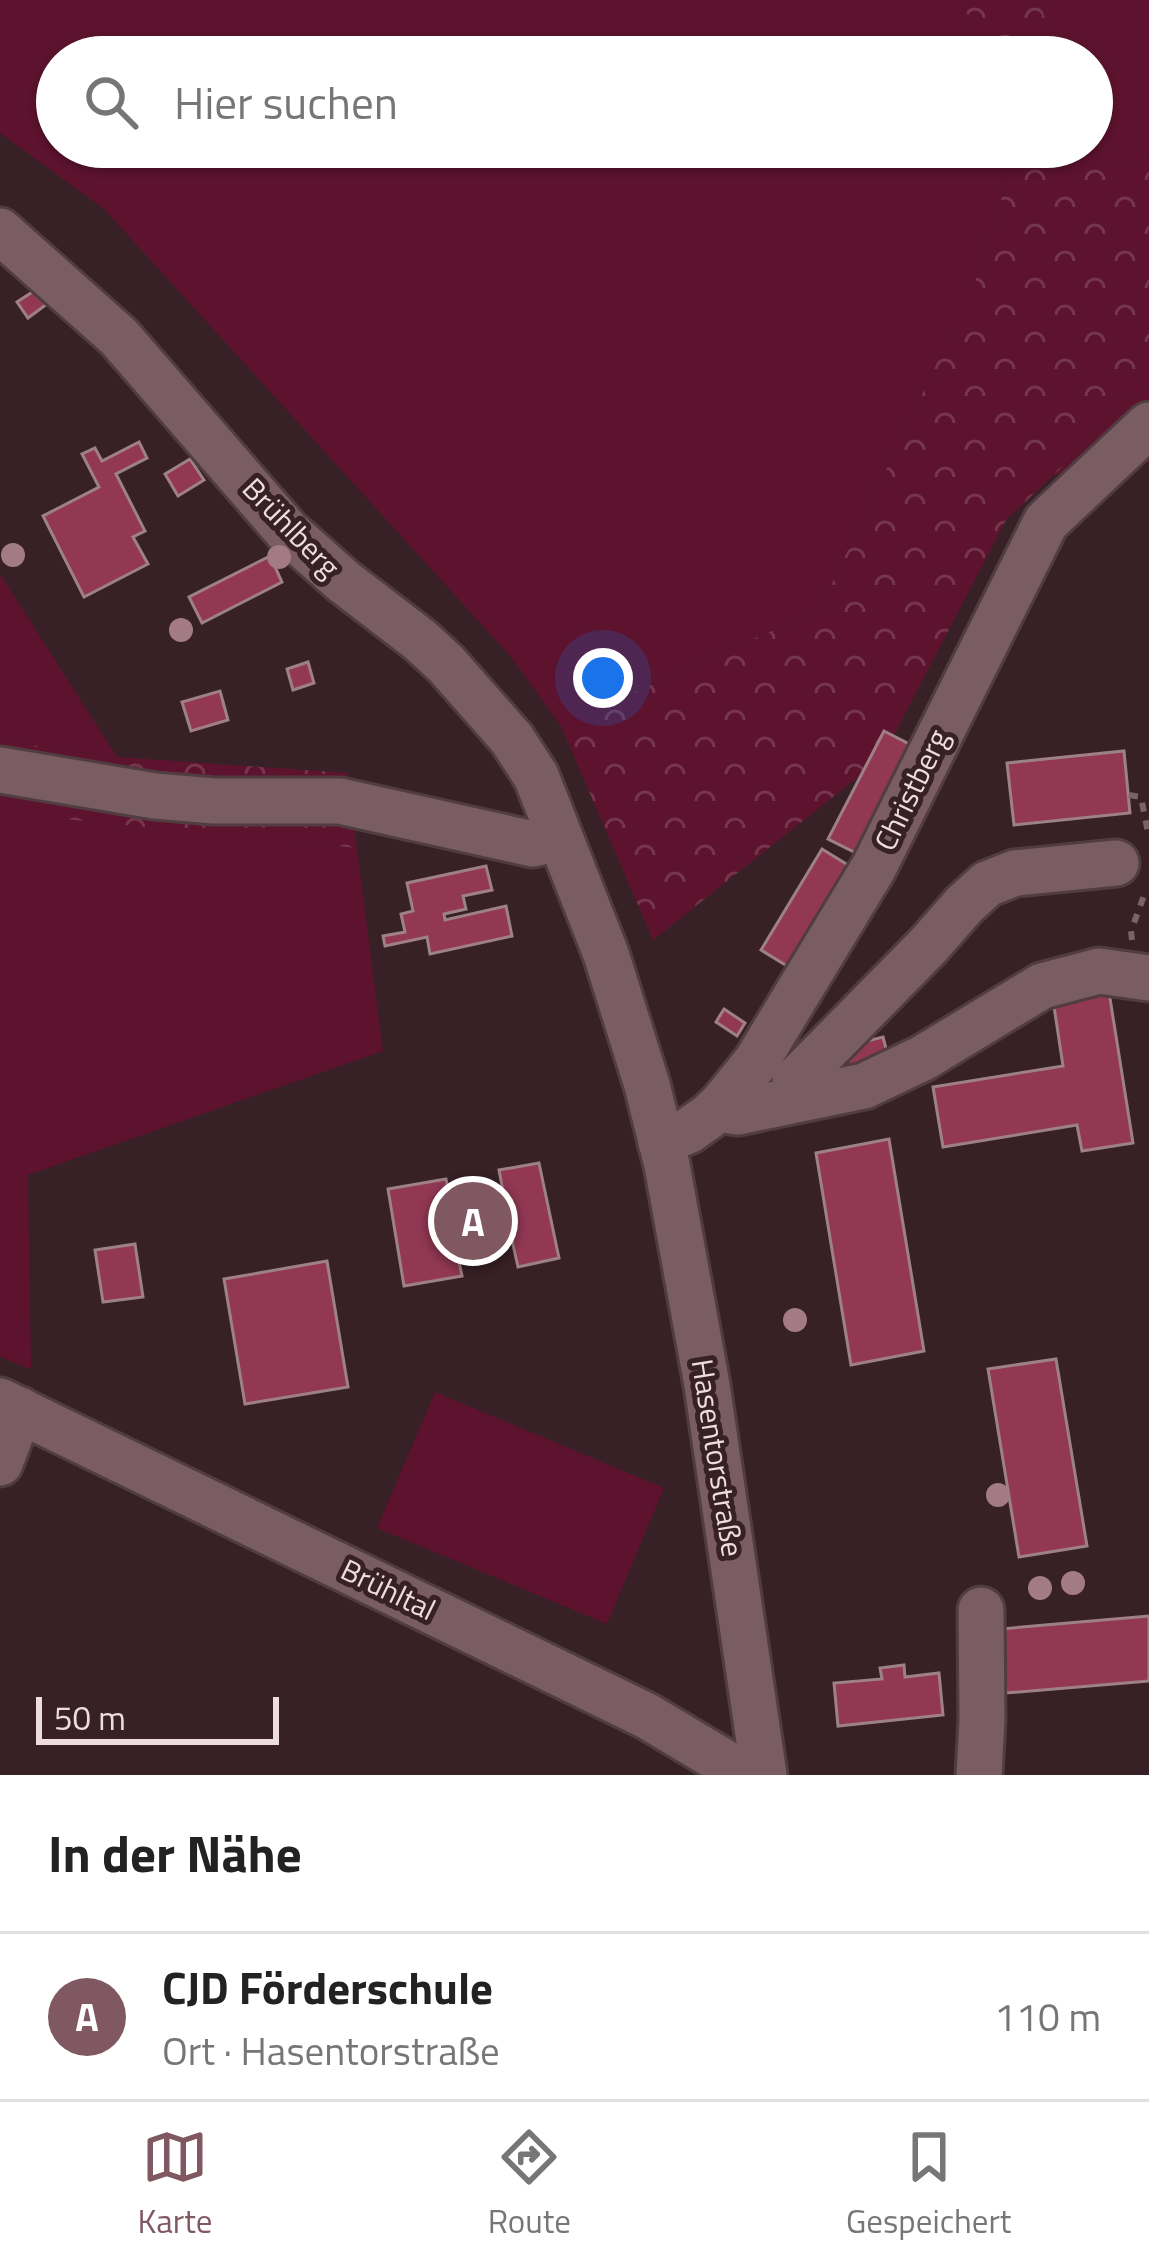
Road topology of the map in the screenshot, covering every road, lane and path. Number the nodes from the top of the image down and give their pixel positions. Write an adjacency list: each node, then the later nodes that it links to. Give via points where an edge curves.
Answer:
1 (0, 230): 5 (street, Brühlberg, via 123,341 287,531 446,664 526,760)
2 (1149, 425): 9 (street, Christberg, via 1046,522 874,867)
3 (0, 770): 5 (street, via 155,796 340,801 530,844)
4 (1129, 795): 6 (path, via 1141,797)
5 (559, 837): 10 (street, Brühlberg, via 606,954)
6 (1138, 860): 7 (path, via 1131,932); 8 (street, via 1015,873 987,884 795,1081)
7 (1139, 976): 8 (street, via 1099,971 1042,986 884,1077)
8 (795, 1099): 9 (street, via 738,1112)
9 (722, 1104): 10 (street, Christberg)
10 (661, 1142): 15 (street, Hasentorstraße, via 707,1385)
11 (10, 1406): 12 (street, Brühltal); 14 (street, Brühltal)
12 (0, 1462)
13 (981, 1610): 16 (street)
14 (753, 1775)
15 (764, 1775)
16 (979, 1775)

